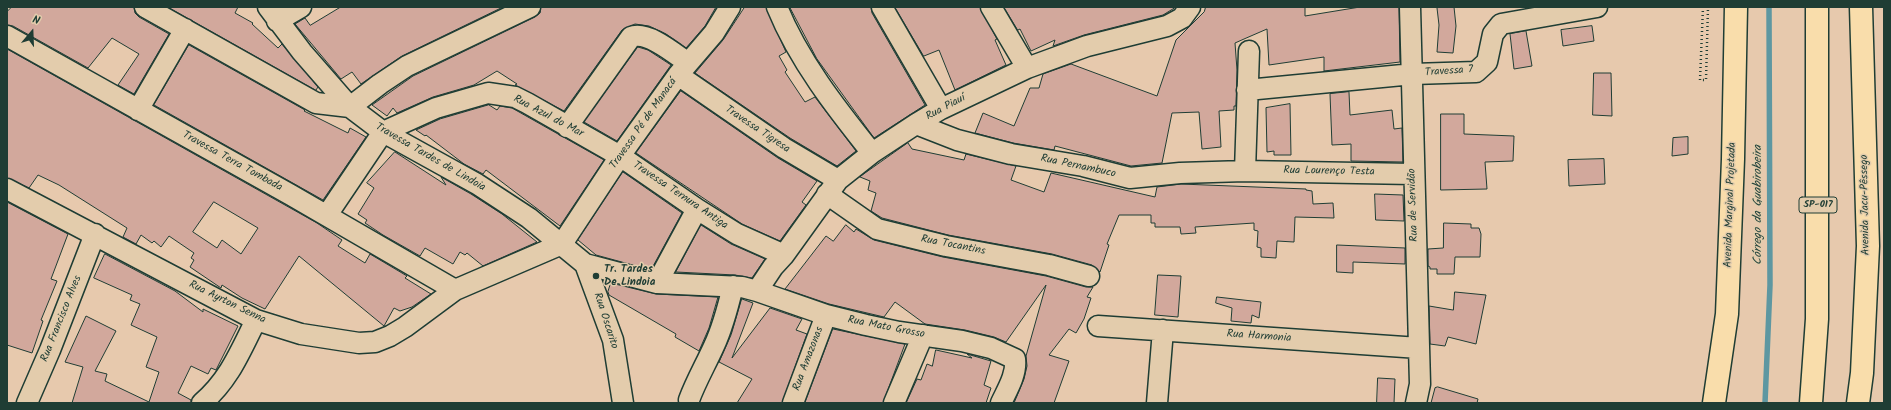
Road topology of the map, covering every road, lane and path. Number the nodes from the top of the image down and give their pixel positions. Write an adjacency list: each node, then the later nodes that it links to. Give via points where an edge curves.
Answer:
1 (146, 7): 17 (street)
2 (301, 7): 16 (street)
3 (530, 7): 24 (street, via 407,66)
4 (730, 7): 21 (street, Travessa Pé de Manacá, via 714,33)
5 (778, 7): 30 (street, via 829,100)
6 (882, 7): 25 (street)
7 (991, 7): 20 (street)
8 (1190, 7): 20 (street, Rua Piauí, via 1182,18 1167,26 1087,46)
9 (1410, 7): 22 (street, Rua de Servidão)
10 (1597, 7): 22 (street, Travessa 7, via 1501,24 1493,34 1487,62 1476,72)
11 (1703, 7): 12 (path, via 1700,80 1706,80)
12 (1708, 7)
13 (1736, 7): 62 (main road, Avenida Marginal Projetada, via 1727,314)
14 (1817, 7): 63 (main road, SP-017, via 1818,320)
15 (1861, 7): 64 (main road, Avenida Jacu-Pêssego, via 1868,246 1862,373)
16 (272, 14): 24 (street, Travessa Tardes de Lindoia)
17 (185, 29): 24 (street, via 316,103); 26 (street)
18 (7, 36): 26 (street, Travessa Terra Tombada)
19 (1249, 51): 23 (street)
20 (1027, 68): 25 (street, Rua Piauí)
21 (683, 69): 28 (street, Travessa Tigresa, via 646,36 637,34 631,37); 31 (street, Travessa Pé de Manacá); 34 (street, Travessa Tigresa)
22 (1413, 74): 23 (street, Travessa 7); 33 (street, Rua de Servidão)
23 (1247, 90): 32 (street)
24 (350, 107): 29 (street, Travessa Tardes de Lindoia)
25 (941, 109): 27 (street, Rua Piauí)
26 (138, 110): 37 (street, Travessa Terra Tombada)
27 (916, 124): 30 (street, Rua Piauí); 32 (street, Rua Pernambuco, via 957,140 1010,154 1083,166 1130,178 1180,172)
28 (567, 127): 29 (street, Rua Azul do Mar, via 515,97 488,93 436,108); 31 (street, Rua Azul do Mar)
29 (383, 132): 37 (street); 39 (street, Travessa Tardes de Lindoia, via 477,184 529,218)
30 (872, 153): 34 (street, Rua Piauí)
31 (620, 156): 36 (street, Travessa Ternura Antiga); 39 (street, Travessa Pé de Manacá)
32 (1245, 171): 33 (street, Rua Lourenço Testa)
33 (1413, 174): 52 (street, Rua de Servidão)
34 (832, 187): 40 (street, Rua Piauí); 42 (street, Rua Tocantins, via 877,229)
35 (7, 189): 38 (street, Rua Ayrton Senna)
36 (697, 210): 40 (street, Travessa Ternura Antiga, via 737,234); 43 (street)
37 (327, 215): 45 (street, Travessa Terra Tombada)
38 (96, 234): 48 (street, Rua Ayrton Senna); 54 (street, Rua Francisco Alves)
39 (562, 244): 41 (street, Travessa Tardes de Lindoia); 45 (street, Rua Ayrton Senna)
40 (784, 255): 46 (street, Rua Piauí)
41 (585, 264): 43 (street, Rua Mato Grosso); 56 (street, Rua Oscarito, via 613,340)
42 (1090, 276)
43 (658, 283): 44 (street, Rua Mato Grosso)
44 (732, 286): 46 (street, Rua Mato Grosso); 53 (street, via 726,316)
45 (455, 290): 48 (street, Rua Ayrton Senna, via 404,328 375,342 359,343 300,334)
46 (757, 291): 47 (street, Rua Mato Grosso)
47 (826, 315): 51 (street, Rua Mato Grosso); 57 (street, Rua Amazonas)
48 (256, 320): 55 (street, via 230,372)
49 (1098, 326): 50 (street, Rua Harmonia)
50 (1163, 330): 52 (street, Rua Harmonia); 60 (street)
51 (923, 336): 58 (street); 59 (street, Rua Mato Grosso, via 991,348 1015,359 1014,370)
52 (1419, 348): 61 (street, Rua de Servidão, via 1420,384)
53 (689, 400)
54 (27, 403)
55 (202, 403)
56 (623, 403)
57 (793, 403)
58 (894, 403)
59 (1000, 403)
60 (1157, 403)
61 (1416, 403)
62 (1714, 403)
63 (1811, 403)
64 (1858, 403)

